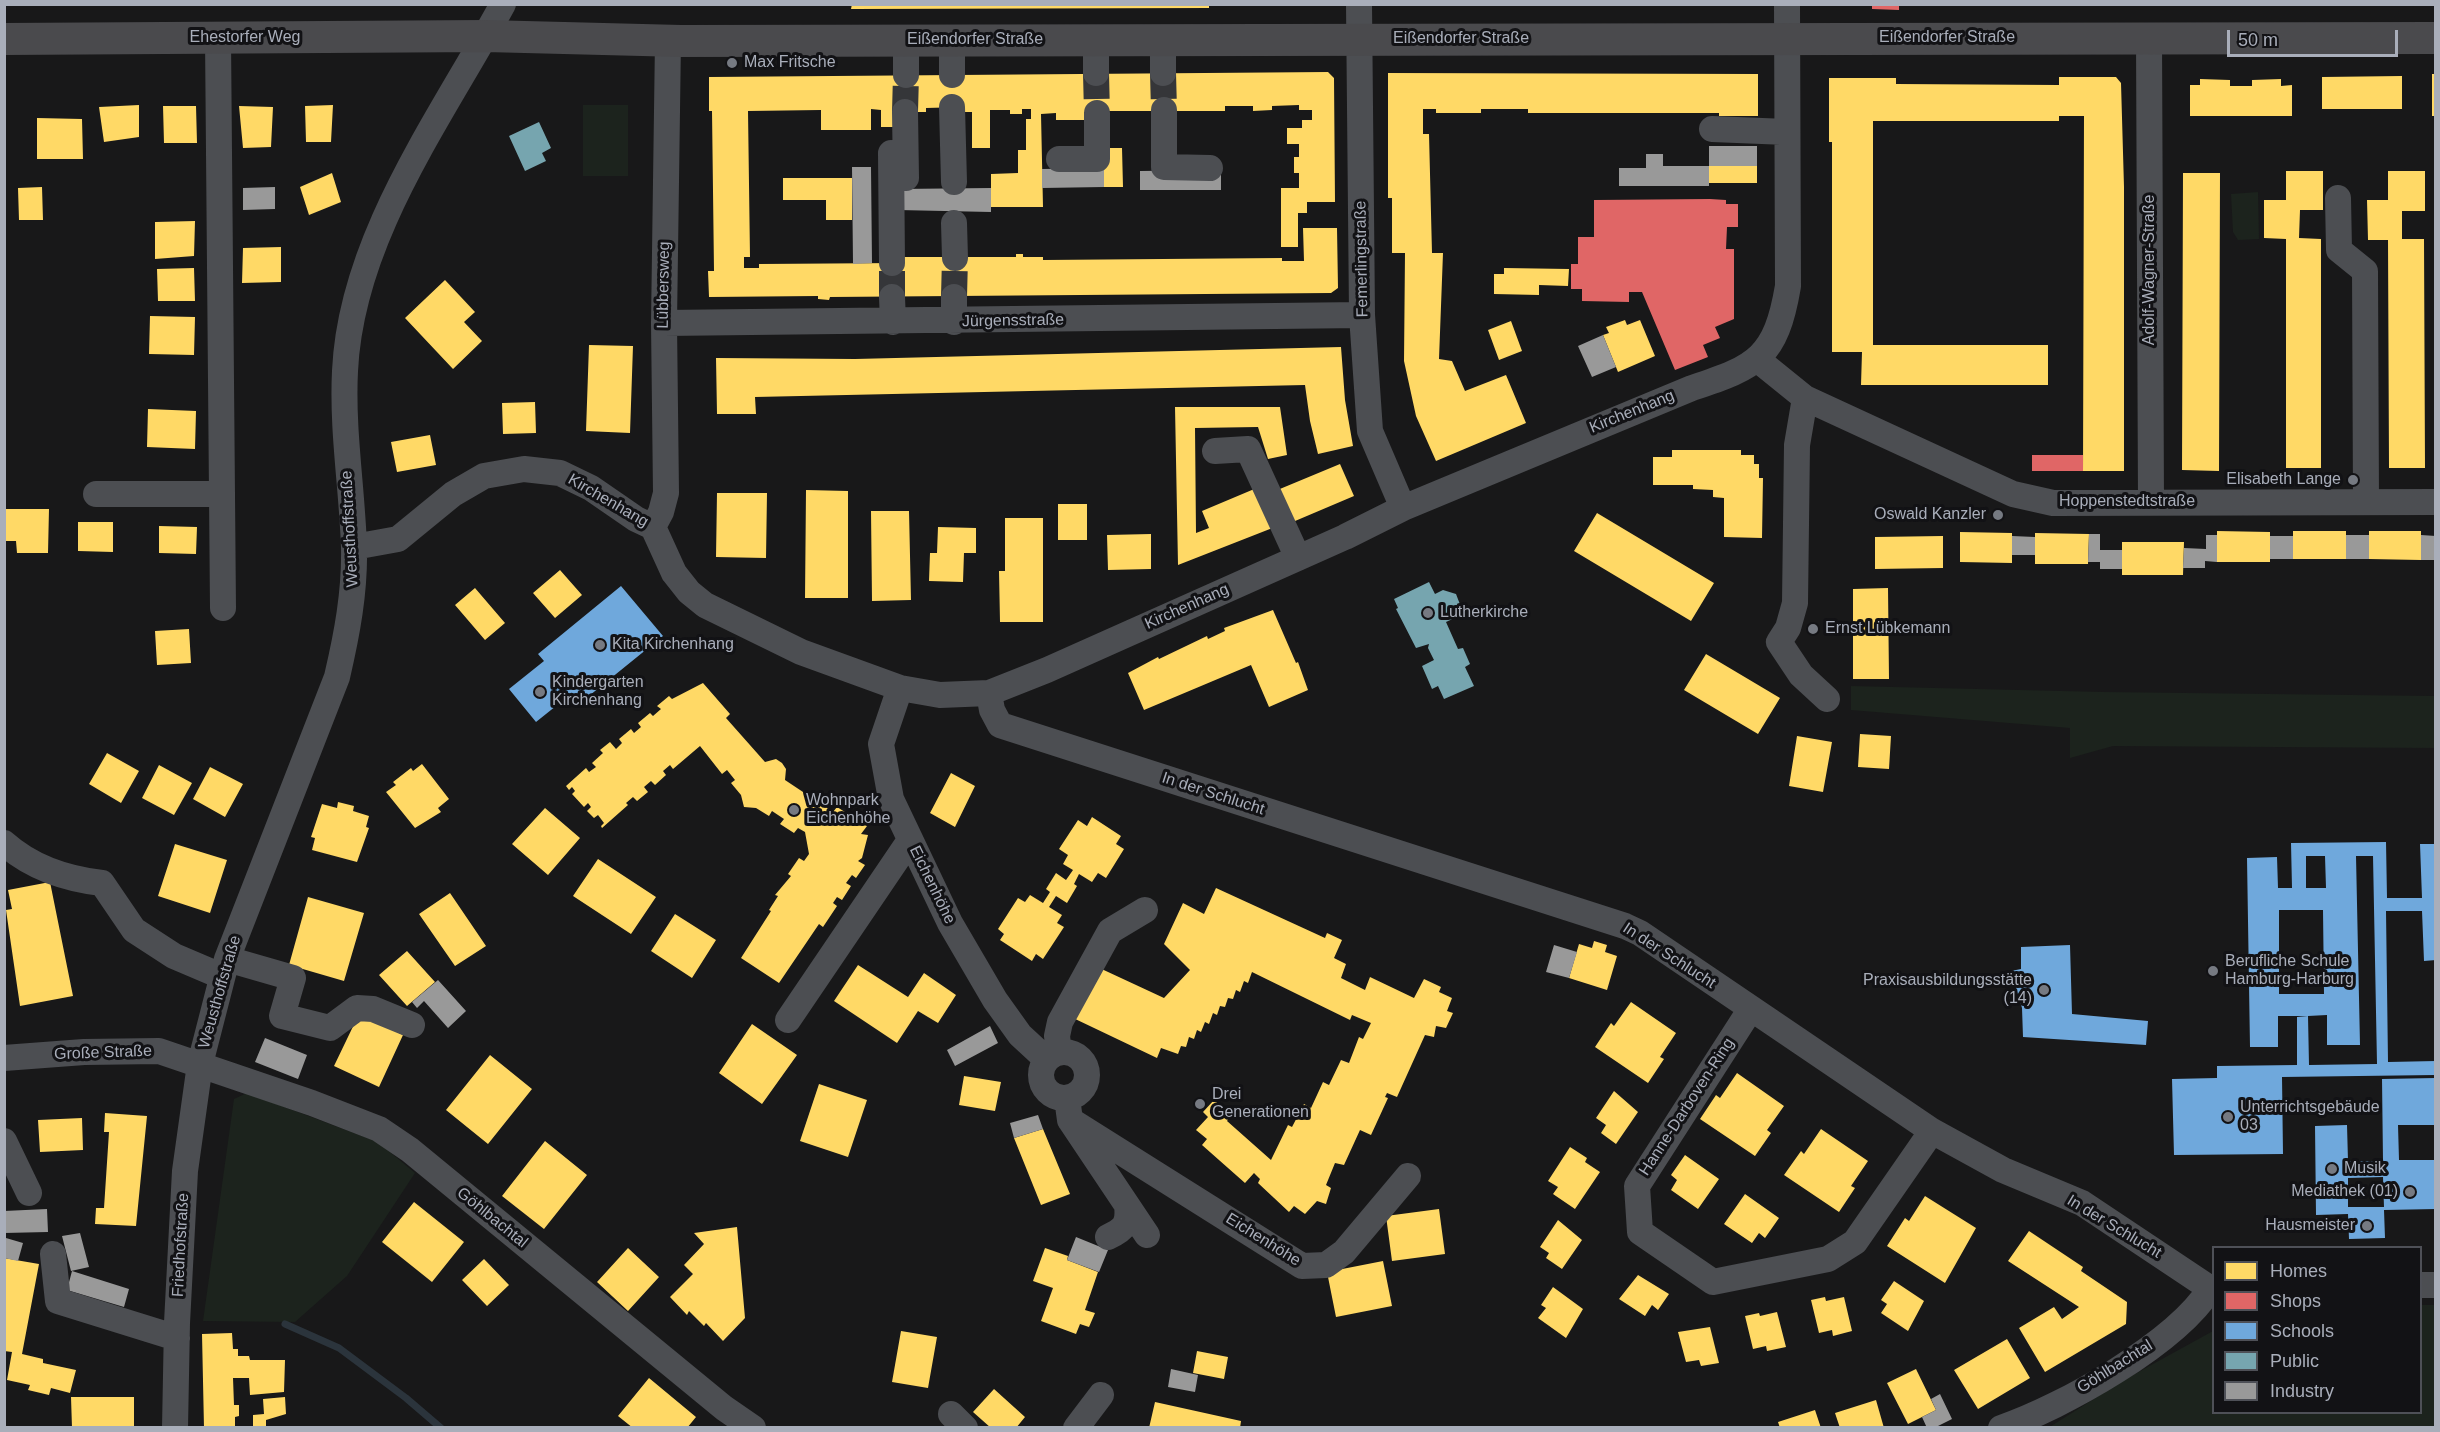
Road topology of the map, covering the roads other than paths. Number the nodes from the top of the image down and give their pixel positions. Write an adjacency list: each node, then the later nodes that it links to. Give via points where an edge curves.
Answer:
1 (503, 4): 4 (street, Weusthoffstraße)
2 (1359, 4): 10 (street, Femerlingstraße)
3 (1787, 4): 15 (street)
4 (486, 36): 5 (main road, Ehestorfer Weg); 11 (main road, Eißendorfer Straße); 47 (street, Weusthoffstraße, via 386,215 364,272 345,370 345,449)
5 (218, 38): 8 (main road, Ehestorfer Weg); 41 (street)
6 (2149, 38): 7 (main road, Eißendorfer Straße); 15 (main road, Eißendorfer Straße); 42 (street, Adolf-Wagner-Straße)
7 (2436, 38)
8 (4, 39)
9 (1163, 39): 10 (main road, Eißendorfer Straße); 14 (main road, Eißendorfer Straße); 17 (street)
10 (1359, 39): 15 (main road, Eißendorfer Straße); 35 (street, Femerlingstraße)
11 (668, 40): 12 (main road, Eißendorfer Straße); 36 (street, Lübbersweg)
12 (906, 40): 13 (main road, Eißendorfer Straße); 18 (street)
13 (952, 40): 14 (main road, Eißendorfer Straße); 19 (street)
14 (1096, 40): 16 (street)
15 (1787, 40): 25 (street)
16 (1096, 73)
17 (1163, 73)
18 (906, 75)
19 (952, 75)
20 (952, 107): 30 (street)
21 (1164, 110): 28 (street, via 1164,168)
22 (905, 112): 29 (street)
23 (1097, 113): 27 (street, via 1097,159)
24 (1712, 129): 25 (street)
25 (1787, 132): 37 (street, via 1788,286 1777,328)
26 (891, 153): 34 (street)
27 (1059, 159)
28 (1210, 168)
29 (906, 182)
30 (954, 182)
31 (2338, 198): 43 (street, via 2339,250 2365,271)
32 (954, 223): 33 (street)
33 (954, 258)
34 (892, 263)
35 (1362, 315): 36 (street, Jürgensstraße, via 954,309); 45 (street, Femerlingstraße, via 1370,431)
36 (664, 323): 46 (street, Lübbersweg, via 666,493)
37 (1758, 360): 38 (street, Hoppenstedtstraße); 45 (street, Kirchenhang, via 1726,377)
38 (1805, 398): 42 (street, Hoppenstedtstraße, via 2013,494 2053,503); 52 (street, via 1797,445 1795,603 1788,628 1779,642 1801,675)
39 (1215, 452): 48 (street, via 1248,449)
40 (96, 494): 41 (street)
41 (222, 494): 49 (street)
42 (2151, 502): 43 (street, Hoppenstedtstraße)
43 (2366, 502): 44 (street, Hoppenstedtstraße)
44 (2436, 502)
45 (1402, 508): 48 (street, Kirchenhang)
46 (653, 527): 47 (street, Kirchenhang, via 567,476 503,471 453,494 398,539); 50 (street, Kirchenhang, via 674,573 705,605 801,652)
47 (354, 547): 56 (street, Weusthoffstraße, via 353,594 337,677)
48 (1298, 558): 51 (street, Kirchenhang)
49 (223, 608)
50 (900, 688): 51 (street, Kirchenhang, via 940,695); 53 (street, Eichenhöhe, via 881,744 891,799)
51 (988, 693): 57 (street, In der Schlucht, via 1000,725 1597,915 1640,933)
52 (1827, 699)
53 (910, 840): 58 (street); 60 (street, Eichenhöhe, via 950,923 995,1000 1020,1035)
54 (4, 843): 56 (street, via 47,870 102,884 134,930 174,956)
55 (1145, 910): 60 (street, via 1110,931 1060,1022)
56 (224, 968): 59 (street, via 293,978 282,1016 324,1029 336,1026 357,1008 373,1009); 62 (street, Weusthoffstraße)
57 (1750, 1010): 64 (street, In der Schlucht); 64 (street, Hanne-Darboven-Ring, via 1637,1186 1641,1232 1713,1282 1828,1259 1855,1242)
58 (788, 1020)
59 (412, 1025)
60 (1053, 1055): 63 (street, Eichenhöhe, via 1042,1067 1043,1085); 63 (street, Eichenhöhe, via 1073,1053 1087,1067 1086,1084)
61 (4, 1058): 62 (street, Große Straße, via 137,1049 159,1050)
62 (200, 1064): 73 (street, Friedhofstraße, via 185,1171); 76 (street, Göhlbachtal, via 392,1136)
63 (1069, 1109): 66 (street, Eichenhöhe, via 1302,1266 1326,1265 1344,1252); 68 (street, Eichenhöhe)
64 (1932, 1131): 72 (street, In der Schlucht, via 2003,1170 2082,1203)
65 (4, 1141): 67 (street)
66 (1408, 1176)
67 (28, 1193)
68 (1127, 1205): 69 (street, Eichenhöhe); 70 (street, via 1128,1220 1123,1230)
69 (1147, 1235)
70 (1108, 1237)
71 (53, 1254): 73 (street, via 58,1301)
72 (2212, 1289): 78 (street, Göhlbachtal, via 2190,1316 2116,1371)
73 (177, 1338): 75 (street, Friedhofstraße)
74 (1101, 1395): 77 (street)
75 (175, 1428)
76 (753, 1428)
77 (1076, 1428)
78 (2001, 1428)

